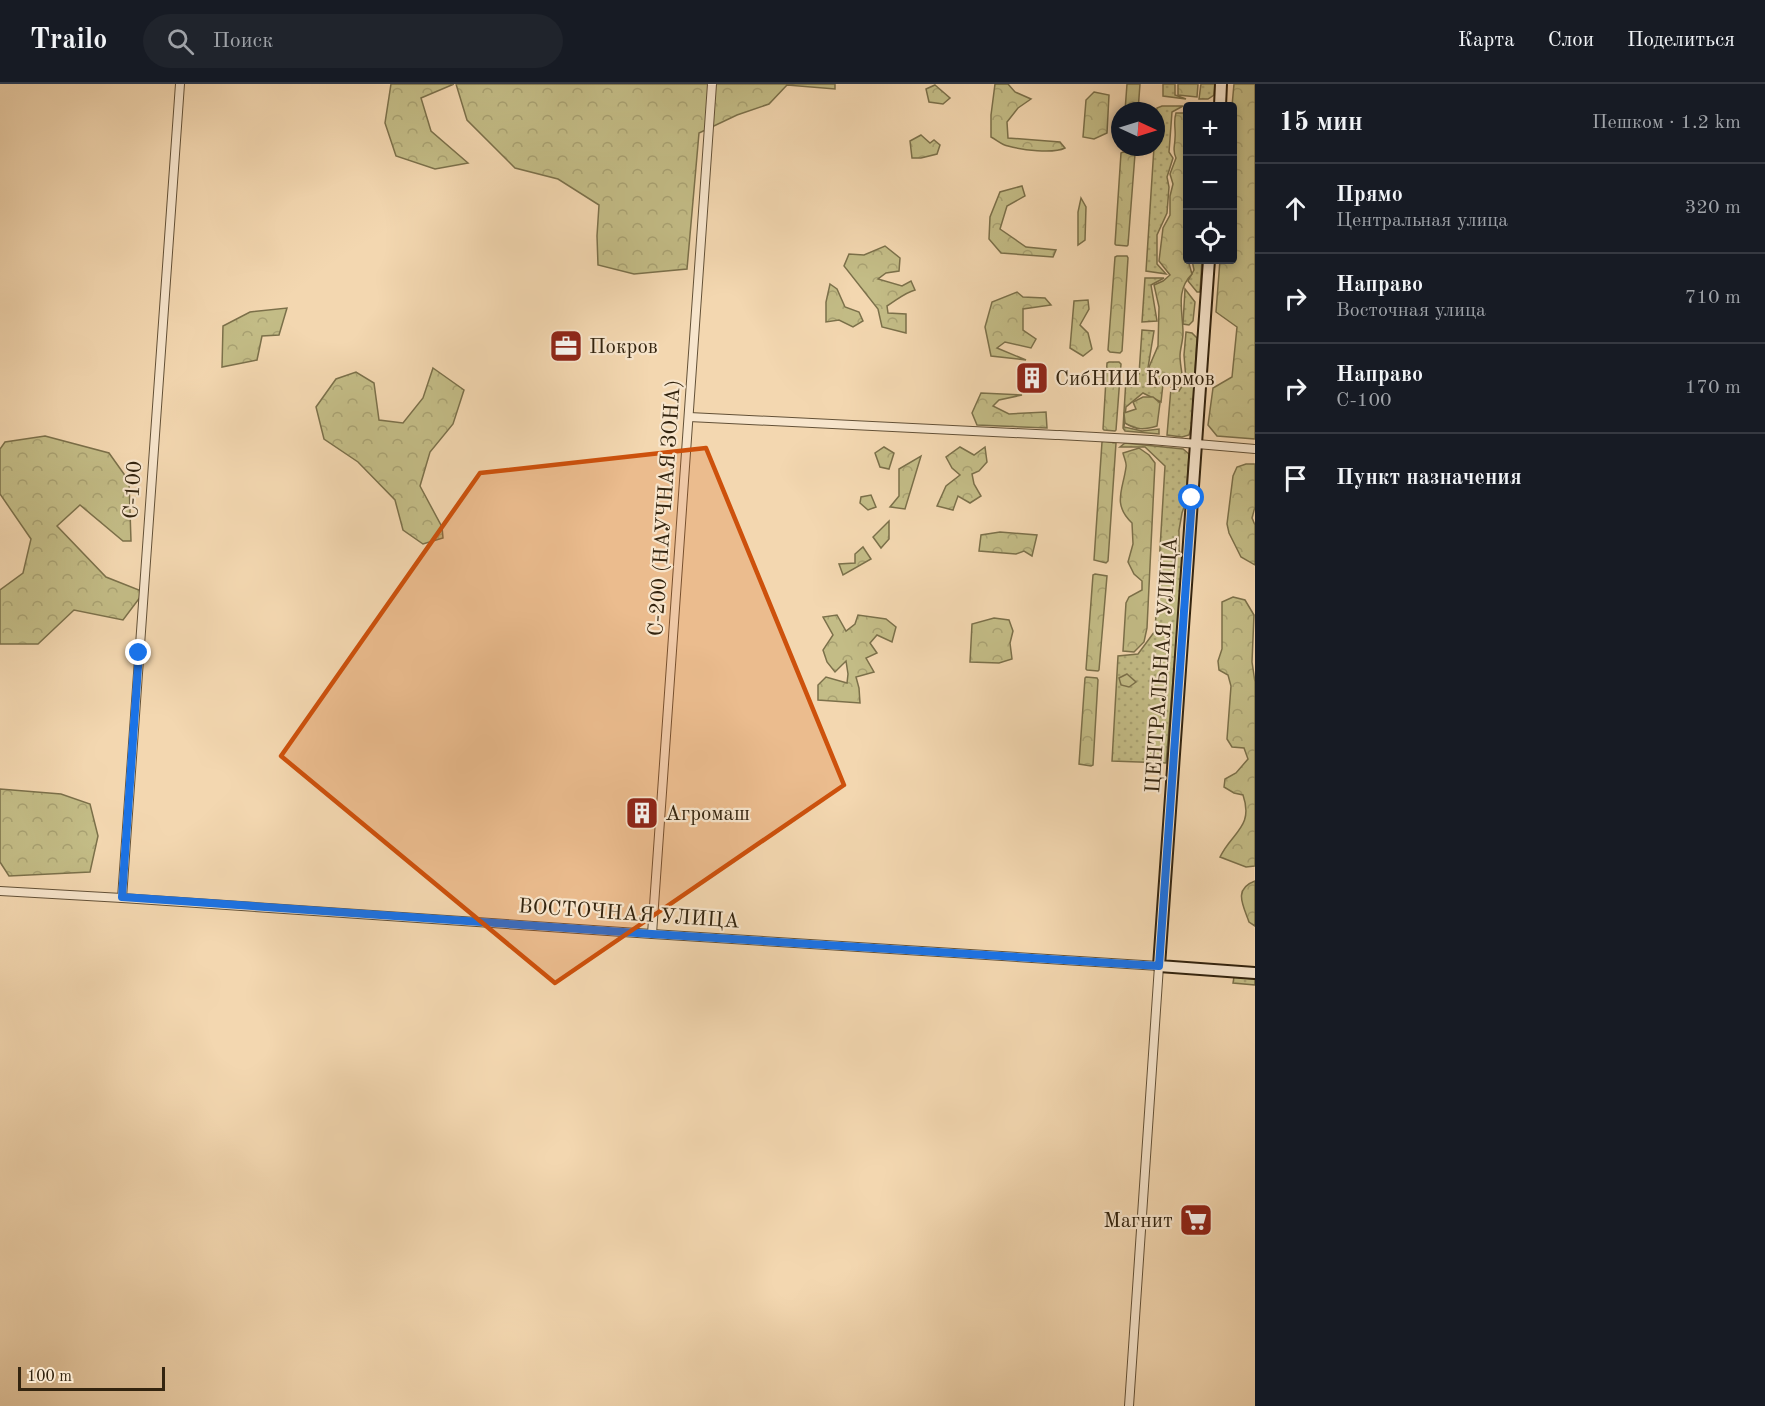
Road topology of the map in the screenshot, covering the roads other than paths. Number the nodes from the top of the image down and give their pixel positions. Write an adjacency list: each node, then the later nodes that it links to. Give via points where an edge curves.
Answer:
1 (180, 84): 10 (street, С-100)
2 (712, 84): 6 (street, С-200 (НАУЧНАЯ ЗОНА))
3 (1221, 84): 4 (main road)
4 (1220, 102)
5 (1209, 264): 7 (main road, ЦЕНТРАЛЬНАЯ УЛИЦА)
6 (689, 417): 7 (street); 11 (street, С-200 (НАУЧНАЯ ЗОНА))
7 (1196, 444): 8 (street); 12 (main road, ЦЕНТРАЛЬНАЯ УЛИЦА)
8 (1255, 449)
9 (0, 891): 10 (street, ВОСТОЧНАЯ УЛИЦА)
10 (122, 897): 11 (street, ВОСТОЧНАЯ УЛИЦА)
11 (652, 934): 12 (street, ВОСТОЧНАЯ УЛИЦА)
12 (1159, 966): 13 (main road, ВОСТОЧНАЯ УЛИЦА); 14 (street)
13 (1255, 973)
14 (1129, 1406)

